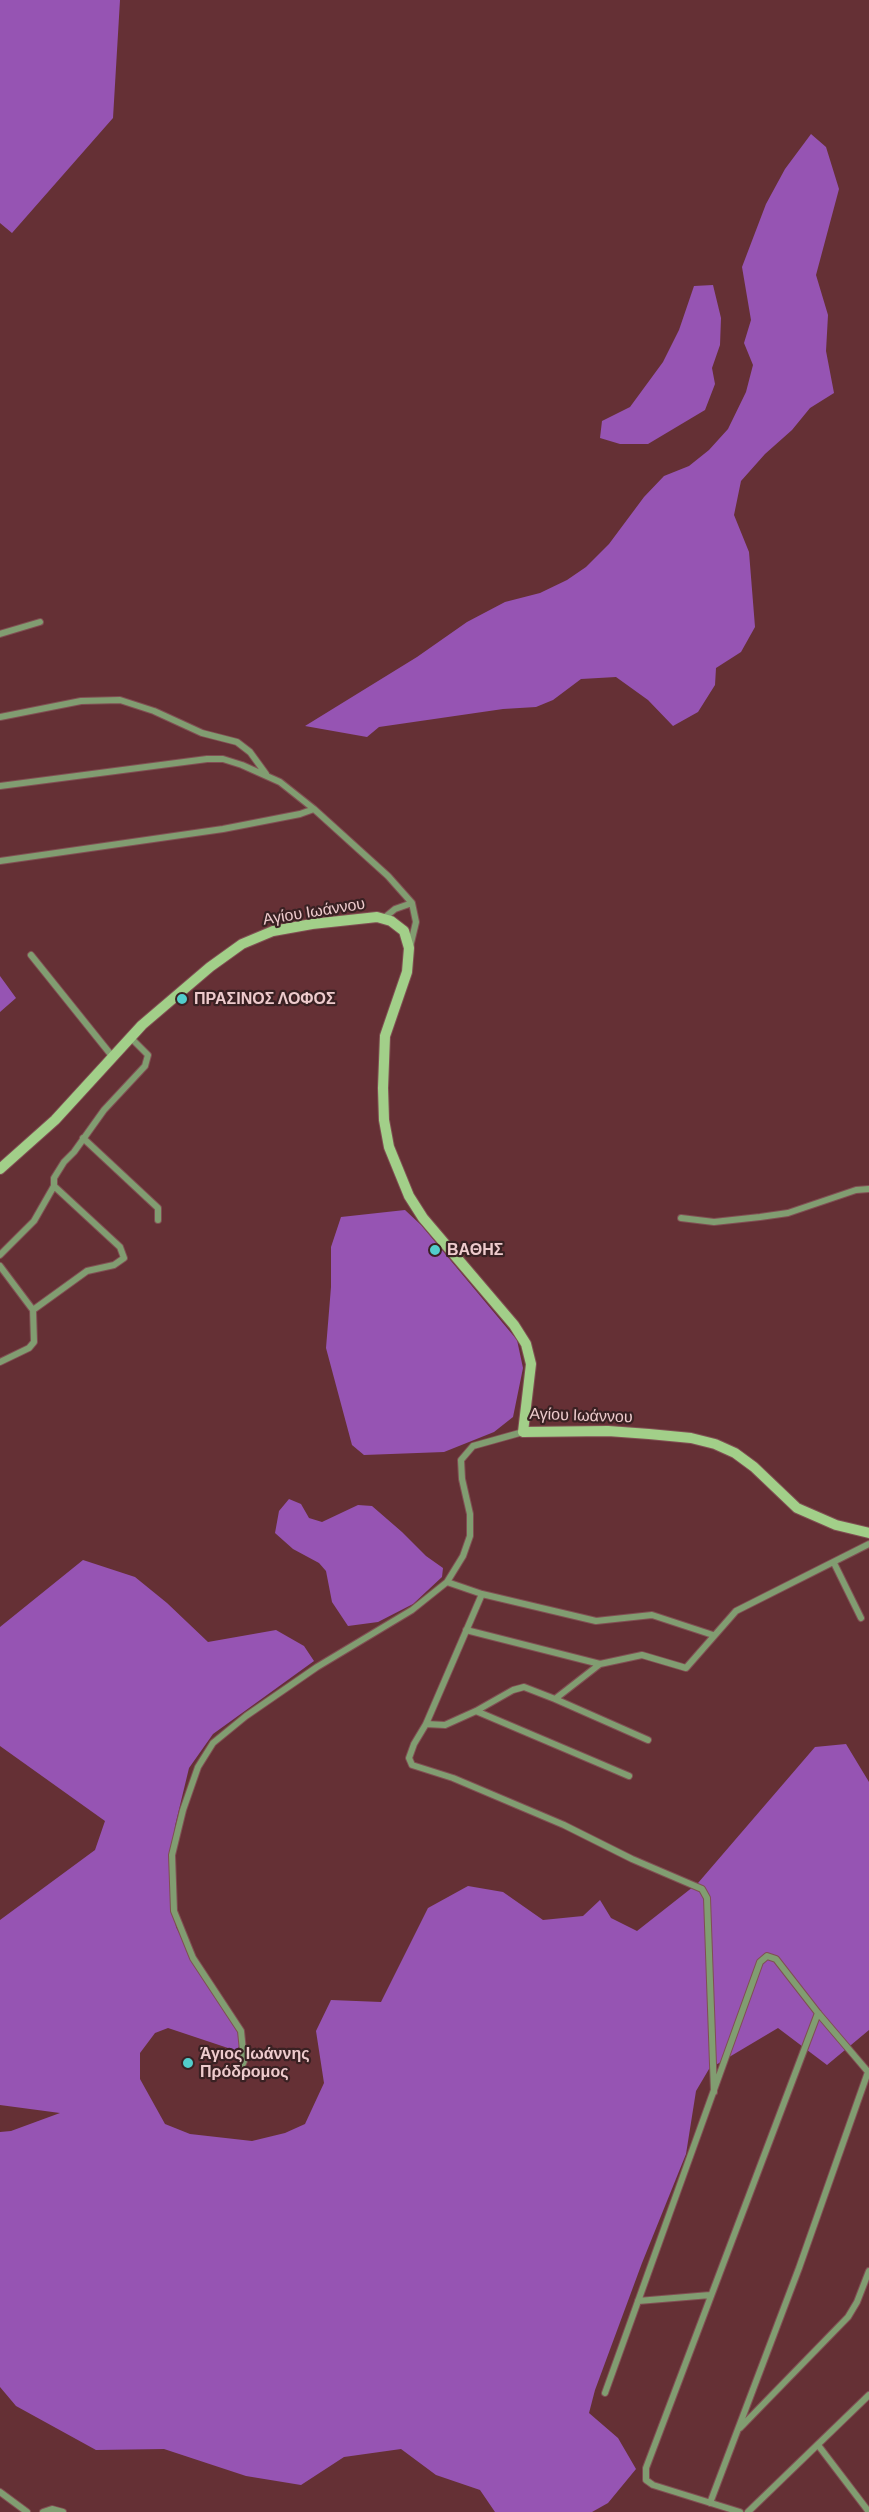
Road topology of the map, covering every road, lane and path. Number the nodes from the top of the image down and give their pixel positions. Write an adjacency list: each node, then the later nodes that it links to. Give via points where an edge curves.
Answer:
1 (40, 622): 2 (street)
2 (0, 634)
3 (0, 717): 4 (street, via 81,701 120,700 202,733 237,742)
4 (266, 774): 5 (street, via 223,759 207,759); 6 (street)
5 (0, 786)
6 (314, 809): 7 (street, via 223,829); 8 (street)
7 (0, 861)
8 (412, 903): 9 (street); 10 (street, via 416,922)
9 (384, 918): 10 (street, Αγίου Ιωάννου, via 404,931); 12 (street, Αγίου Ιωάννου, via 312,924 242,944)
10 (410, 948): 24 (street, Αγίου Ιωάννου, via 385,1036 383,1099 389,1147 409,1196 423,1218 526,1344 531,1364)
11 (31, 955): 13 (street)
12 (130, 1037): 13 (street, Αγίου Ιωάννου); 14 (street, via 148,1055 148,1061)
13 (112, 1056): 15 (street, Αγίου Ιωάννου, via 55,1120)
14 (83, 1138): 16 (street, via 58,1171); 19 (street, via 158,1208)
15 (0, 1169)
16 (54, 1186): 20 (street, via 34,1221); 22 (street, via 120,1247 124,1258 114,1265 87,1271)
17 (869, 1189): 18 (street, via 788,1213 714,1222)
18 (681, 1218)
19 (158, 1220)
20 (0, 1255)
21 (0, 1266): 22 (street)
22 (33, 1310): 23 (street, via 33,1345)
23 (0, 1362)
24 (523, 1432): 25 (street, Αγίου Ιωάννου, via 608,1431 692,1438 715,1444 754,1467 797,1508 836,1525); 28 (street, via 473,1446 461,1460 470,1536)
25 (869, 1533)
26 (869, 1544): 27 (street)
27 (834, 1563): 30 (street); 32 (street, via 736,1611)
28 (447, 1582): 29 (street); 41 (street, via 412,1610 317,1667 246,1716 213,1743 198,1767 172,1855 174,1911 193,1958 241,2031 244,2061)
29 (482, 1594): 31 (street); 32 (street, via 596,1621 652,1615)
30 (861, 1618)
31 (466, 1630): 33 (street); 36 (street)
32 (713, 1635): 33 (street, via 686,1668 642,1655)
33 (600, 1664): 34 (street)
34 (555, 1699): 35 (street, via 524,1687); 37 (street)
35 (477, 1711): 36 (street, via 445,1725); 38 (street)
36 (426, 1724): 42 (street, via 412,1751 412,1765 564,1825 702,1889 707,1898)
37 (648, 1740)
38 (629, 1776)
39 (818, 2013): 40 (street); 42 (street, via 776,1959 767,1956 760,1962); 44 (street)
40 (869, 2072): 48 (street)
41 (239, 2073)
42 (714, 2092): 45 (street)
43 (869, 2271): 48 (street, via 848,2317)
44 (710, 2295): 45 (street); 51 (street, via 646,2468 646,2480 653,2485)
45 (638, 2301): 46 (street)
46 (605, 2393)
47 (869, 2395): 49 (street)
48 (737, 2431): 51 (street)
49 (818, 2445): 56 (street); 57 (street)
50 (0, 2492): 52 (street)
51 (710, 2503): 55 (street)
52 (27, 2512)
53 (43, 2512): 54 (street)
54 (63, 2512)
55 (740, 2512)
56 (748, 2512)
57 (869, 2512)

